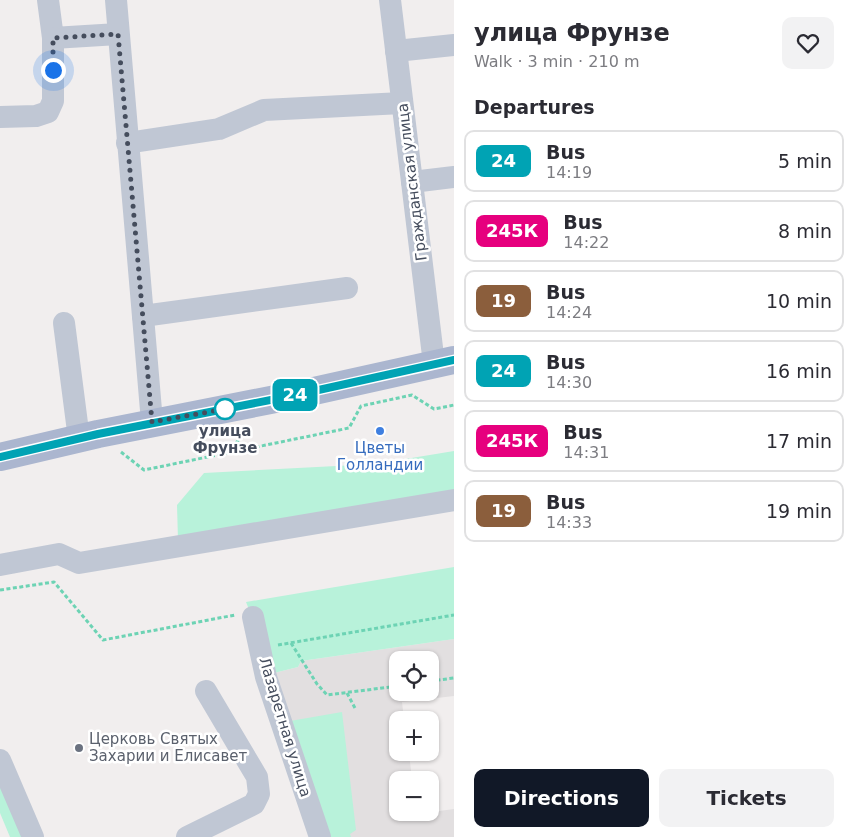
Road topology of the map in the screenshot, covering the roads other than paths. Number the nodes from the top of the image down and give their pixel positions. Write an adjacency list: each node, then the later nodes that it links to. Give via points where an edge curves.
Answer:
1 (48, 0): 5 (street)
2 (116, 0): 4 (street)
3 (390, 0): 7 (street, Гражданская улица)
4 (118, 34): 5 (street); 10 (street)
5 (53, 38): 9 (street, via 53,101 48,112 36,116)
6 (454, 45): 7 (street)
7 (396, 51): 8 (street, Гражданская улица)
8 (402, 103): 10 (street, via 264,110 219,129); 12 (street, Гражданская улица)
9 (0, 117)
10 (127, 143): 14 (street)
11 (454, 177): 12 (street)
12 (412, 182): 16 (street, Гражданская улица)
13 (347, 288): 14 (street)
14 (143, 316): 17 (street)
15 (64, 323): 18 (street)
16 (444, 362): 17 (main road, via 296,395)
17 (152, 422): 18 (main road)
18 (79, 439): 19 (main road)
19 (0, 457)
20 (454, 500): 21 (street, via 80,563 59,554)
21 (0, 565)
22 (253, 617): 27 (street, Лазаретная улица, via 266,677)
23 (206, 691): 26 (street, via 257,777 259,794 254,804)
24 (0, 760): 25 (street)
25 (33, 837)
26 (187, 837)
27 (320, 837)

